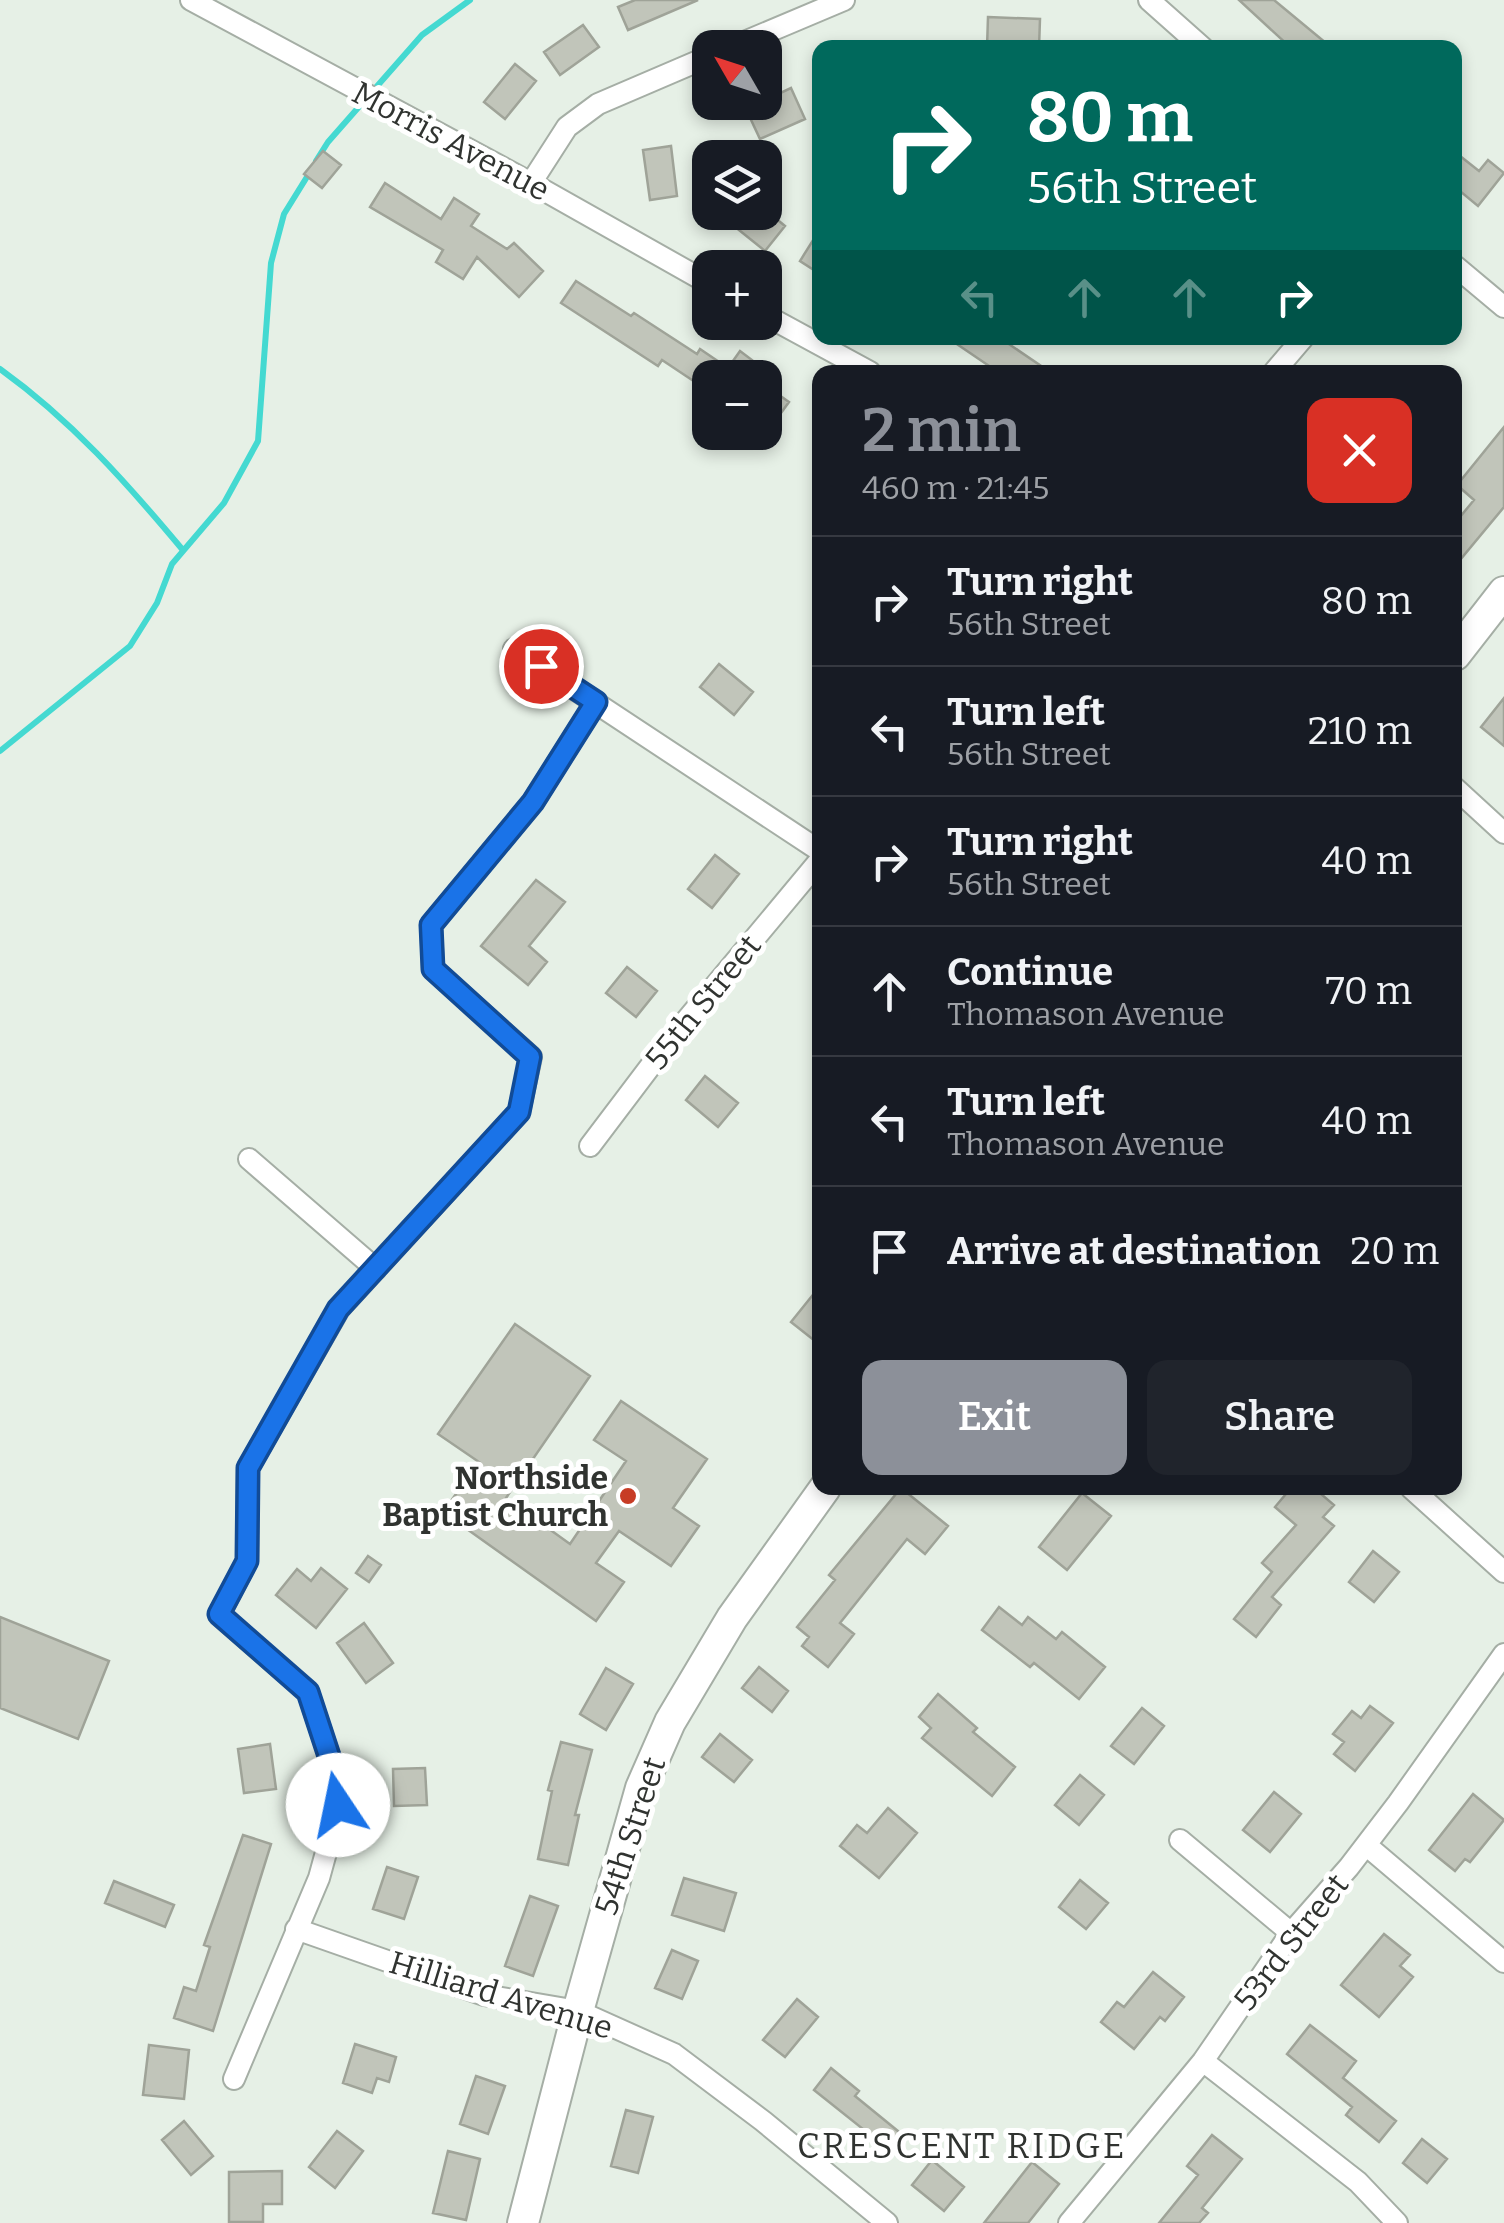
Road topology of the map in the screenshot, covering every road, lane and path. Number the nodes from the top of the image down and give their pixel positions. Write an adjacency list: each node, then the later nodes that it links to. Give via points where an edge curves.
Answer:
1 (191, 0): 7 (street, Morris Avenue)
2 (844, 0): 4 (street)
3 (1161, 4): 5 (street)
4 (773, 30)
5 (1195, 40)
6 (692, 64): 7 (street, via 598,104 568,127)
7 (531, 183): 9 (street, Morris Avenue)
8 (1462, 272): 10 (street)
9 (692, 274)
10 (1504, 307)
11 (782, 323): 12 (street)
12 (812, 340)
13 (821, 345): 15 (street)
14 (1298, 345): 16 (street)
15 (857, 365)
16 (1280, 365)
17 (1504, 592): 18 (main road)
18 (1462, 646)
19 (514, 648): 20 (street)
20 (596, 702): 23 (street); 27 (street, via 533,802 431,925 433,969 530,1057 519,1112)
21 (1462, 794): 22 (street)
22 (1504, 833)
23 (812, 846)
24 (812, 870): 25 (street, 55th Street)
25 (590, 1146)
26 (250, 1159): 27 (street)
27 (376, 1269): 34 (street, via 338,1309 248,1468 247,1561 219,1614 308,1692 331,1762 338,1805 319,1878)
28 (820, 1495): 37 (main road, 54th Street, via 732,1618 670,1722 641,1788)
29 (1419, 1495): 30 (street)
30 (1504, 1572)
31 (1504, 1654): 33 (street, 53rd Street)
32 (1180, 1840): 35 (street)
33 (1366, 1845): 35 (street, 53rd Street); 36 (street)
34 (296, 1928): 37 (street, Hilliard Avenue, via 484,1995); 39 (street)
35 (1291, 1933): 38 (street, 53rd Street)
36 (1504, 1962)
37 (578, 2011): 40 (main road, 54th Street); 41 (street, Hilliard Avenue, via 674,2054)
38 (1203, 2062): 42 (street, 53rd Street); 43 (street, via 1358,2182)
39 (234, 2079)
40 (523, 2223)
41 (887, 2223)
42 (1070, 2223)
43 (1397, 2223)

